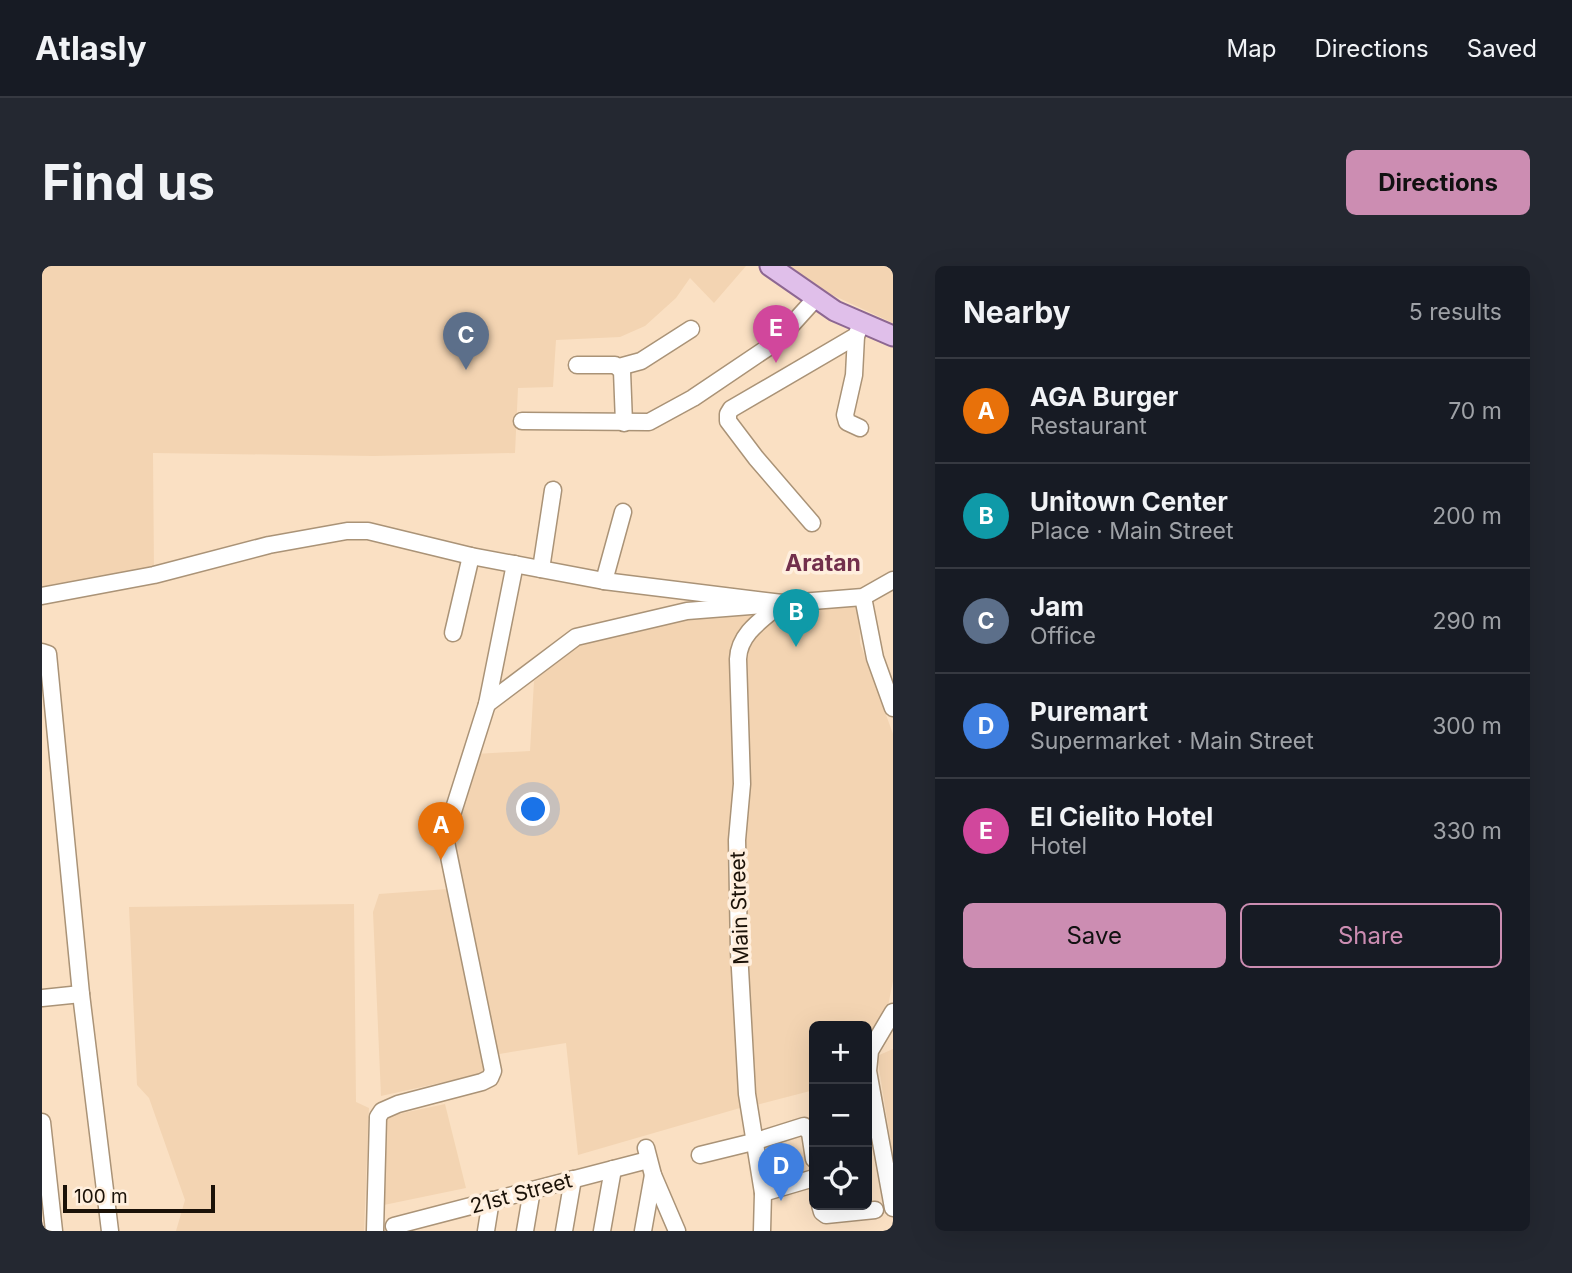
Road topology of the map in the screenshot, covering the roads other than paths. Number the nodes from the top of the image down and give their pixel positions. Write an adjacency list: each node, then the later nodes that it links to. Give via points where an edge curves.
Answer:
1 (770, 266): 2 (main road)
2 (815, 299): 4 (main road); 9 (street, via 776,342 693,398 649,422)
3 (691, 329): 7 (street, via 641,361)
4 (859, 330): 5 (main road); 10 (street, via 845,415 846,422); 13 (street, via 728,414 728,421 756,458)
5 (893, 336)
6 (577, 365): 7 (street)
7 (619, 367): 9 (street)
8 (522, 421): 9 (street)
9 (624, 423)
10 (860, 428)
11 (552, 490): 16 (street)
12 (623, 512): 18 (street)
13 (812, 523)
14 (471, 556): 15 (street); 19 (street, via 378,532 347,531); 22 (street)
15 (515, 564): 16 (street); 24 (street)
16 (541, 569): 18 (street)
17 (893, 580): 20 (street)
18 (604, 581): 21 (street)
19 (42, 596)
20 (863, 597): 21 (street); 25 (street, via 875,658)
21 (782, 603): 24 (street, via 688,611 576,637); 30 (street, Main Street, via 745,636 738,652 742,784 737,840 739,950)
22 (453, 633)
23 (42, 652): 26 (street, via 48,654)
24 (487, 704): 46 (street, via 445,837 493,1071 482,1082 382,1111 378,1117)
25 (893, 708)
26 (80, 993): 27 (street); 45 (street)
27 (42, 998)
28 (893, 1012): 40 (street, via 870,1051 868,1071)
29 (42, 1122): 44 (street)
30 (753, 1142): 31 (street, via 807,1126); 32 (street); 38 (street, Main Street)
31 (812, 1147)
32 (700, 1155)
33 (649, 1161): 34 (street, 21st Street); 51 (street); 52 (street)
34 (613, 1169): 35 (street, 21st Street); 50 (street)
35 (573, 1179): 37 (street, 21st Street); 49 (street)
36 (809, 1180): 38 (street)
37 (532, 1190): 39 (street, 21st Street); 48 (street)
38 (763, 1194): 53 (street, Main Street)
39 (491, 1200): 43 (street, 21st Street); 47 (street)
40 (893, 1208)
41 (821, 1210): 42 (street, via 826,1215)
42 (875, 1210)
43 (394, 1226)
44 (54, 1231)
45 (110, 1231)
46 (375, 1231)
47 (486, 1231)
48 (525, 1231)
49 (564, 1231)
50 (602, 1231)
51 (643, 1231)
52 (677, 1231)
53 (762, 1231)

